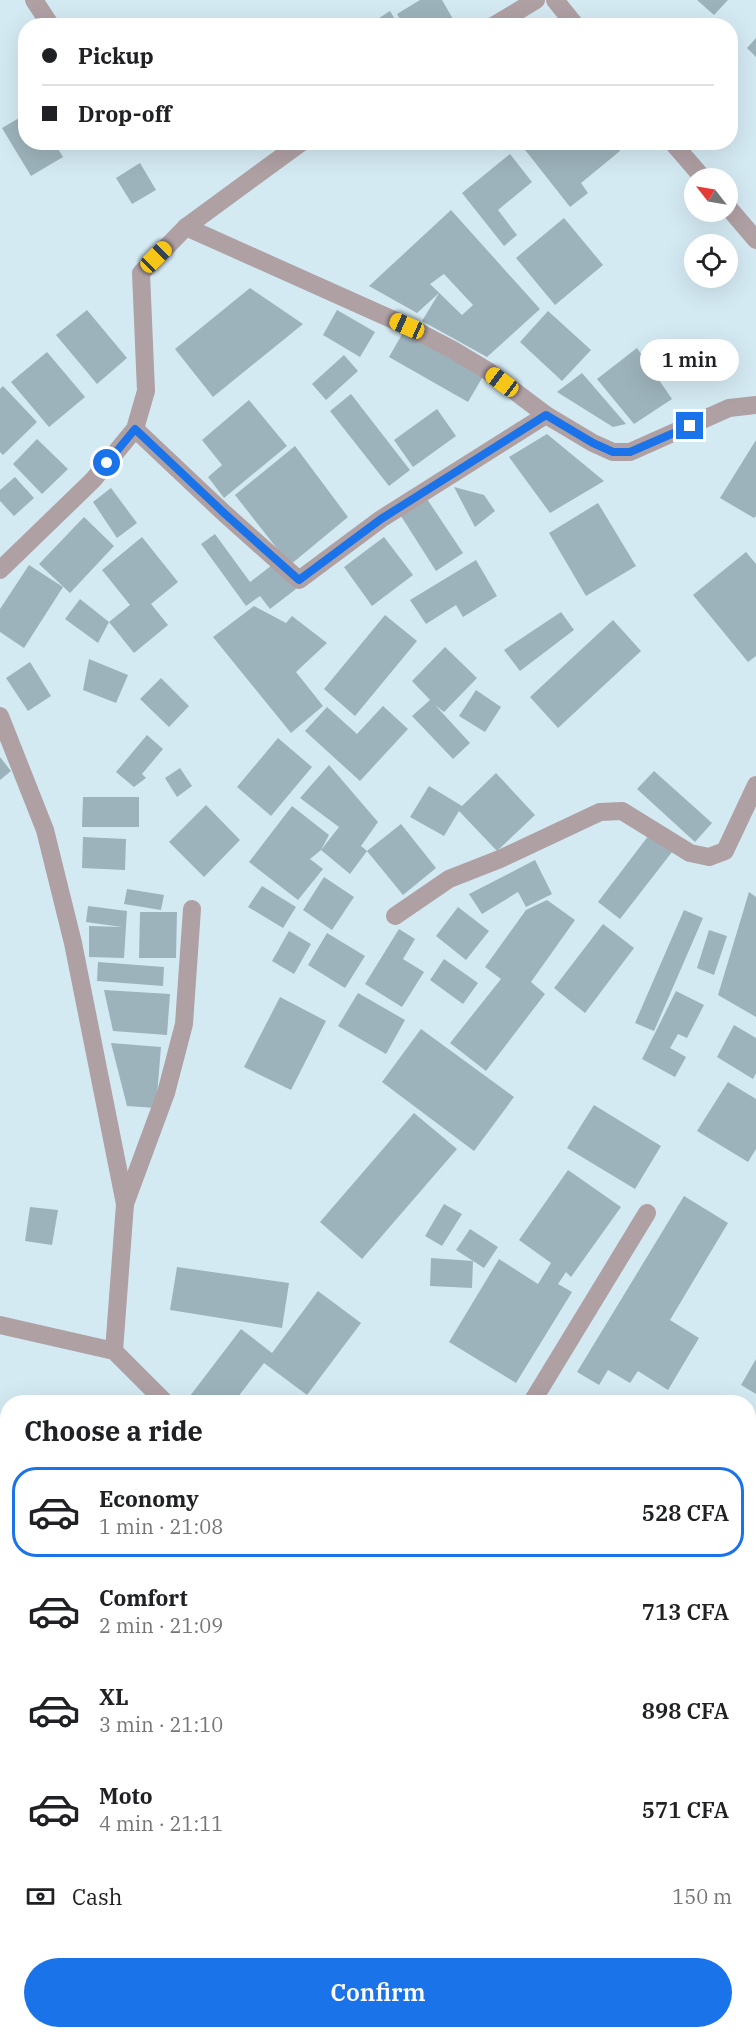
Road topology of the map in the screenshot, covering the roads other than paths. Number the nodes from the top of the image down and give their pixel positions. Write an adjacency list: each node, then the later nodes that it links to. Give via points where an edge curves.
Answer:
1 (34, 0): 4 (street)
2 (536, 0): 5 (street)
3 (555, 0): 6 (street)
4 (46, 18)
5 (506, 18)
6 (570, 18)
7 (291, 150): 11 (street)
8 (679, 150): 9 (street)
9 (694, 168)
10 (738, 219): 12 (street)
11 (186, 227): 14 (street, via 453,350); 15 (street, via 141,273 146,391)
12 (756, 240)
13 (756, 405): 14 (street, via 729,408 630,452 613,452)
14 (546, 415): 15 (street, via 381,519 299,580)
15 (135, 429): 16 (street, via 93,480)
16 (0, 570)
17 (0, 716): 21 (street, via 45,830 73,944)
18 (756, 785): 20 (street, via 726,851 710,857 690,853 622,811 600,812 500,860 449,879)
19 (192, 909): 21 (street, via 184,1024 166,1093)
20 (395, 916)
21 (125, 1204): 24 (street)
22 (647, 1213): 26 (street)
23 (0, 1325): 24 (street)
24 (114, 1351): 25 (street)
25 (158, 1395)
26 (536, 1395)

